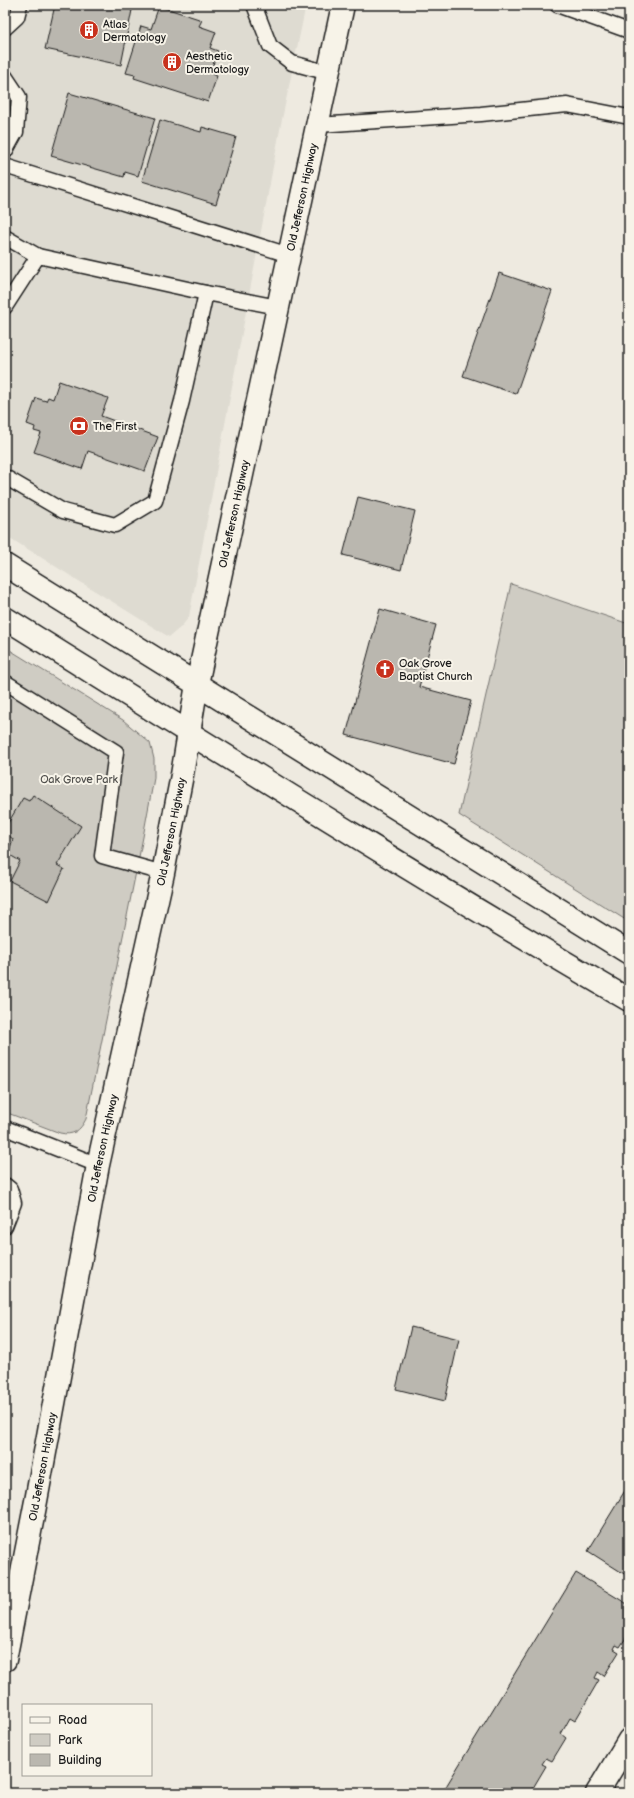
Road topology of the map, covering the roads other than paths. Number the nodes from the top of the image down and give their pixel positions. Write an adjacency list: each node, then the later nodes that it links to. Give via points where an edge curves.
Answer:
1 (20, 5): 5 (lane, via 17,17)
2 (254, 5): 7 (lane, via 270,46 292,63)
3 (343, 5): 7 (main road, Old Jefferson Highway)
4 (557, 5): 6 (lane)
5 (5, 28)
6 (629, 31)
7 (329, 73): 10 (main road, Old Jefferson Highway)
8 (5, 76): 11 (lane, via 19,97 16,132)
9 (629, 117): 10 (lane, via 567,105 481,114)
10 (318, 125): 14 (main road, Old Jefferson Highway)
11 (5, 152)
12 (5, 166): 14 (lane)
13 (5, 237): 15 (lane)
14 (289, 255): 18 (main road, Old Jefferson Highway)
15 (38, 256): 16 (lane); 17 (lane)
16 (206, 293): 18 (lane); 19 (lane, via 182,401 155,501 116,525 63,511)
17 (5, 307)
18 (278, 307): 23 (main road, Old Jefferson Highway)
19 (5, 477)
20 (5, 565): 23 (main road)
21 (5, 618): 24 (main road)
22 (5, 682): 25 (lane, via 116,752 102,856)
23 (197, 684): 24 (main road, Old Jefferson Highway); 26 (main road)
24 (189, 733): 25 (main road, Old Jefferson Highway); 27 (main road)
25 (163, 874): 29 (main road, Old Jefferson Highway)
26 (629, 953)
27 (629, 1000)
28 (5, 1128): 29 (lane)
29 (98, 1165): 32 (main road, Old Jefferson Highway)
30 (5, 1185): 31 (lane, via 10,1189 14,1203)
31 (5, 1226)
32 (5, 1660)
33 (629, 1740): 34 (main road)
34 (597, 1793)

